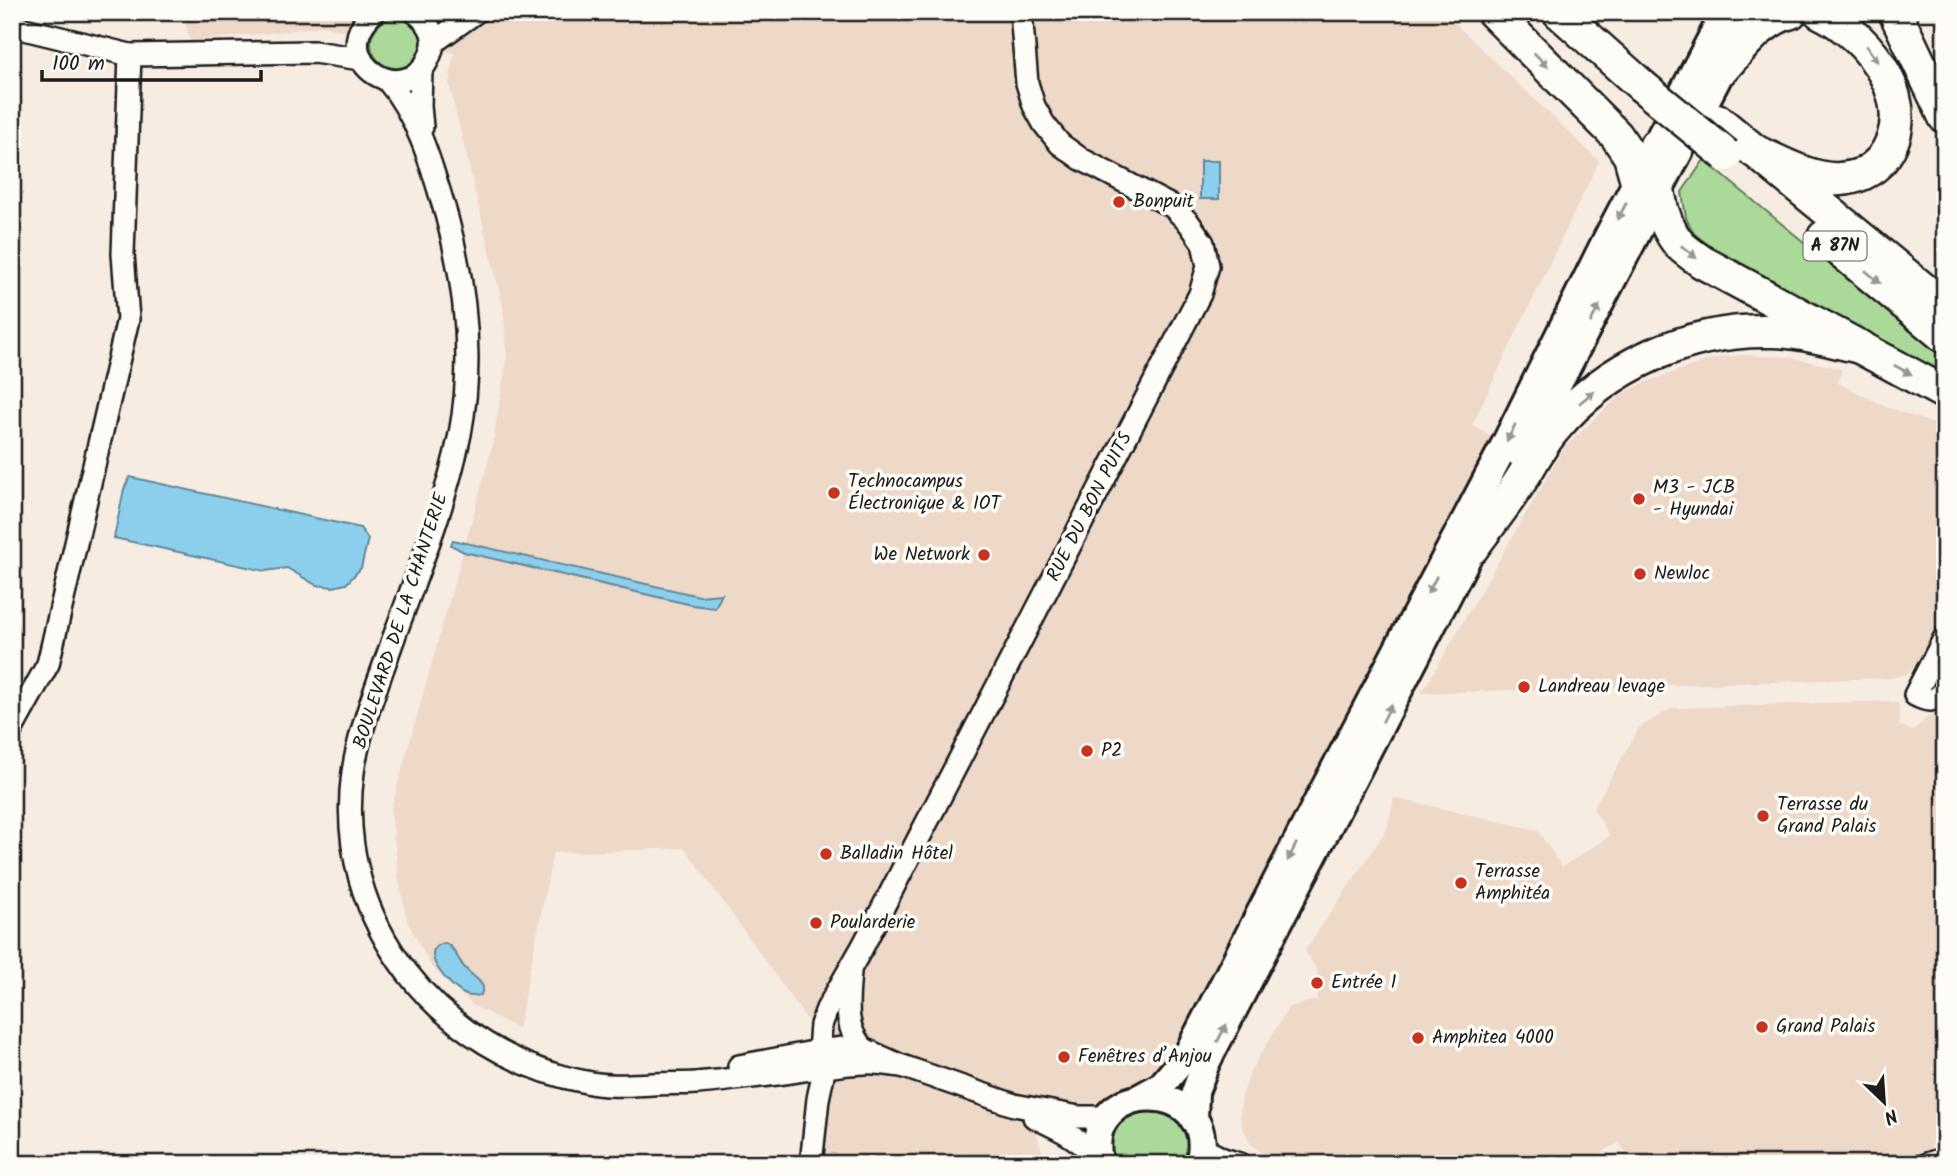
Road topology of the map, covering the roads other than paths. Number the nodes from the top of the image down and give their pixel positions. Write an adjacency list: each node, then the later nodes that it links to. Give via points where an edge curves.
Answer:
1 (476, 12): 14 (street)
2 (1021, 12): 34 (street, RUE DU BON PUITS, via 1027,83 1044,124 1060,144 1081,159 1172,207 1203,243 1208,266 1194,306)
3 (1493, 12): 24 (highway, one-way to 24, via 1616,135)
4 (1559, 12): 18 (highway, A 87N)
5 (1590, 12): 18 (highway, A 87N)
6 (1725, 12): 21 (main road)
7 (1752, 12): 16 (main road)
8 (1791, 12): 16 (highway, via 1758,29)
9 (1820, 12): 22 (highway, one-way to 22, via 1858,37 1885,74 1897,116 1888,151 1876,166 1859,176 1840,179 1806,173)
10 (424, 14): 14 (street)
11 (1896, 16): 20 (highway)
12 (12, 26): 15 (street)
13 (364, 29): 15 (street, via 314,52); 19 (street, BOULEVARD DE LA CHANTERIE, via 367,69)
14 (434, 42): 17 (street)
15 (130, 55): 32 (street, via 123,254 128,320 48,664)
16 (1723, 68): 24 (main road)
17 (421, 70): 19 (street, via 399,81); 23 (street, BOULEVARD DE LA CHANTERIE)
18 (1647, 76): 22 (highway, A 87N, bridge)
19 (387, 80): 23 (street, BOULEVARD DE LA CHANTERIE, via 403,99)
20 (1945, 117)
21 (1656, 145): 24 (highway)
22 (1739, 147): 25 (highway, A 87N); 26 (highway, A 87N, one-way to 26)
23 (426, 148): 36 (street, BOULEVARD DE LA CHANTERIE, via 461,276 467,370 460,435 446,487 354,768 354,853 362,888 383,935 426,997 472,1036 530,1067 586,1083 624,1086)
24 (1648, 187): 27 (highway, one-way to 27, via 1680,245 1702,262); 29 (main road, one-way to 24); 33 (main road, one-way to 33, via 1503,448)
25 (1945, 307)
26 (1945, 337)
27 (1861, 347): 28 (highway, one-way to 28); 29 (highway, one-way to 27, via 1573,408 1649,356 1705,337 1773,331)
28 (1945, 393)
29 (1472, 548): 33 (main road, one-way to 29)
30 (1945, 637): 31 (street, via 1915,695 1927,702)
31 (1945, 689)
32 (12, 729)
33 (1341, 779): 38 (main road, one-way to 38, via 1187,1055 1161,1086); 41 (main road, one-way to 33, via 1195,1092 1206,1063)
34 (850, 971): 35 (street, via 848,1012 854,1040); 36 (street, RUE DU BON PUITS, via 821,1025)
35 (864, 1049): 36 (street, BOULEVARD DE LA CHANTERIE, via 844,1048); 37 (street, BOULEVARD DE LA CHANTERIE)
36 (820, 1060): 37 (street, BOULEVARD DE LA CHANTERIE); 44 (street, RUE DU BON PUITS)
37 (902, 1066): 39 (street, BOULEVARD DE LA CHANTERIE)
38 (1141, 1097): 40 (main road); 41 (main road, via 1168,1099)
39 (1014, 1105): 40 (street, via 1079,1117); 45 (street, via 1074,1136)
40 (1108, 1117): 45 (main road, via 1098,1140)
41 (1194, 1120): 42 (main road, via 1200,1133)
42 (1200, 1156): 46 (street)
43 (1945, 1158): 47 (street)
44 (811, 1164)
45 (1100, 1164)
46 (1240, 1164)
47 (1927, 1164)

